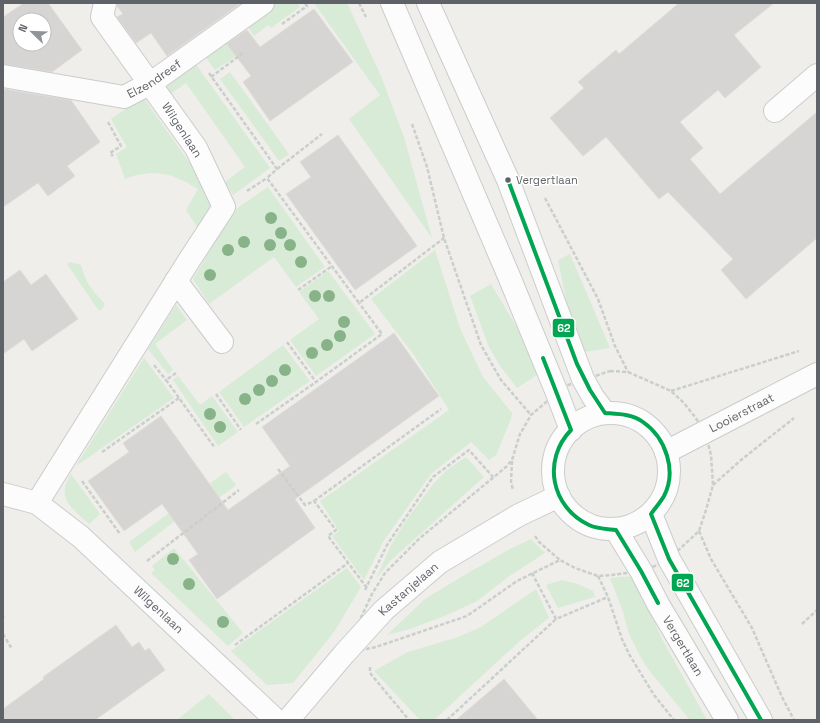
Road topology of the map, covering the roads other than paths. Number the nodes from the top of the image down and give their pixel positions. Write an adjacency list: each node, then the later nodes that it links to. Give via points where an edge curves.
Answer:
1 (104, 3): 7 (street, Wilgenlaan, via 102,17)
2 (263, 3): 7 (street, Elzendreef)
3 (392, 3): 13 (street, via 508,274)
4 (428, 3): 12 (street, via 508,180 584,379 593,397)
5 (817, 75): 8 (street)
6 (3, 76): 7 (street, Elzendreef, via 124,97)
7 (151, 83): 9 (street, Wilgenlaan, via 196,148 224,207)
8 (775, 110)
9 (176, 281): 10 (street); 17 (street, Wilgenlaan)
10 (222, 342)
11 (817, 374): 14 (street, Looierstraat)
12 (606, 413): 13 (street, via 587,418); 14 (street, via 625,414 643,422 657,435)
13 (571, 430): 16 (street, via 563,439 554,461 553,473)
14 (666, 452): 18 (street, via 670,474 664,496)
15 (3, 494): 17 (street, Wilgenlaan)
16 (559, 496): 19 (street, via 576,518 602,529); 21 (street, Kastanjelaan, via 519,515 440,562 384,610)
17 (37, 503): 20 (street, Wilgenlaan, via 95,548)
18 (651, 514): 19 (street, via 635,525); 23 (street, via 669,559)
19 (616, 530): 22 (street, Vergertlaan)
20 (276, 720)
21 (288, 720)
22 (727, 720)
23 (761, 720)

